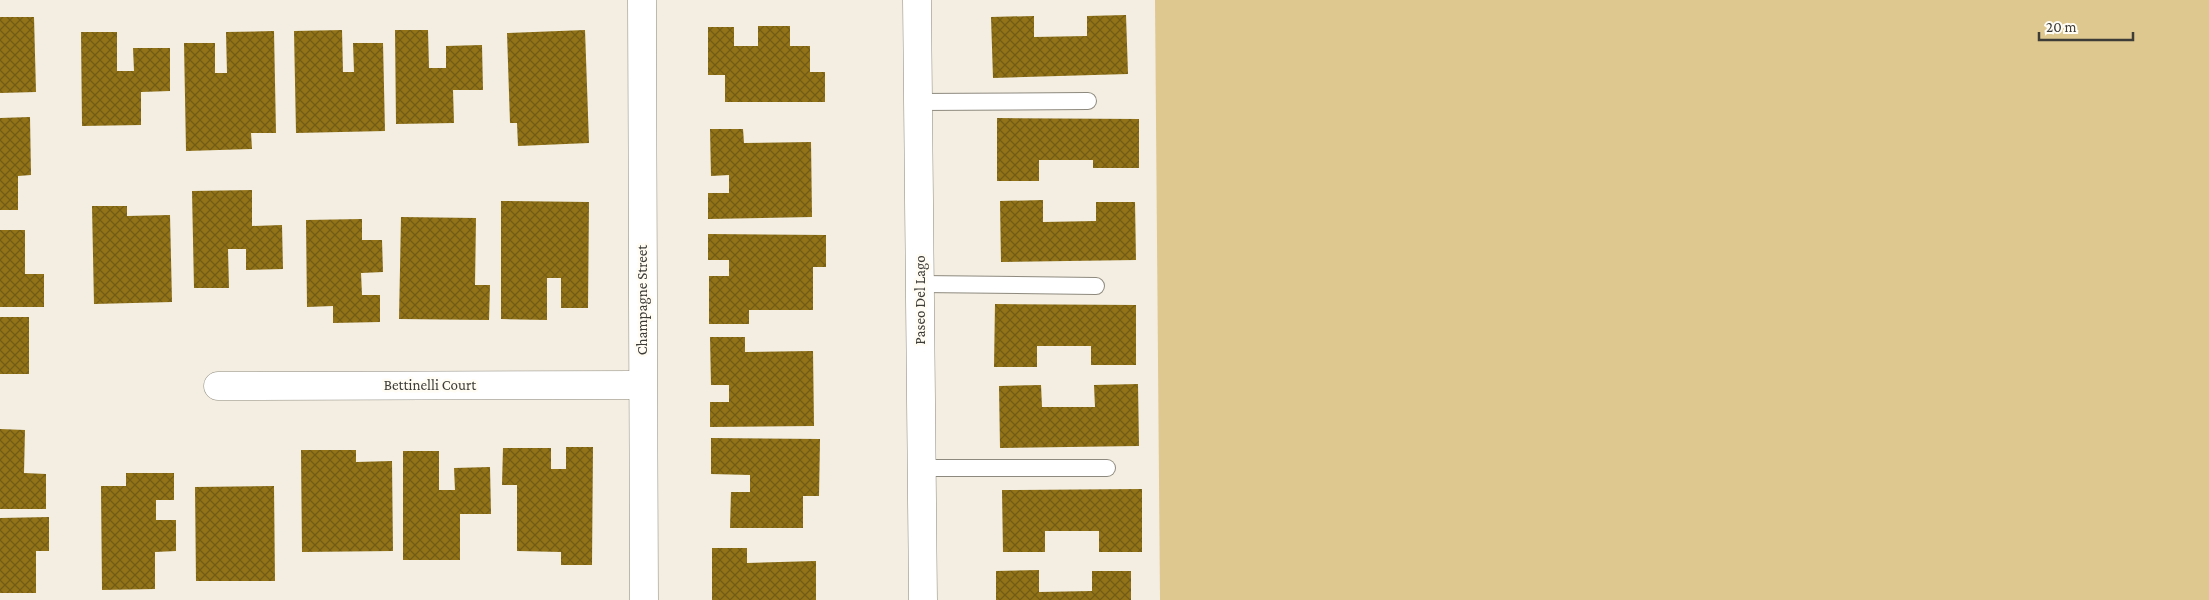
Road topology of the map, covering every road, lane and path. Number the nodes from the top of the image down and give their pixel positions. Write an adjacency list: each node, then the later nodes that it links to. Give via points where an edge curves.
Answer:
1 (642, 0): 7 (street, Champagne Street)
2 (917, 0): 4 (street, Paseo Del Lago)
3 (1088, 101): 4 (lane)
4 (918, 102): 5 (street, Paseo Del Lago)
5 (920, 284): 6 (lane); 9 (street, Paseo Del Lago)
6 (1096, 286)
7 (642, 385): 8 (street, Bettinelli Court); 11 (street, Champagne Street)
8 (218, 386)
9 (921, 468): 10 (lane); 12 (street, Paseo Del Lago)
10 (1107, 468)
11 (644, 600)
12 (922, 600)

